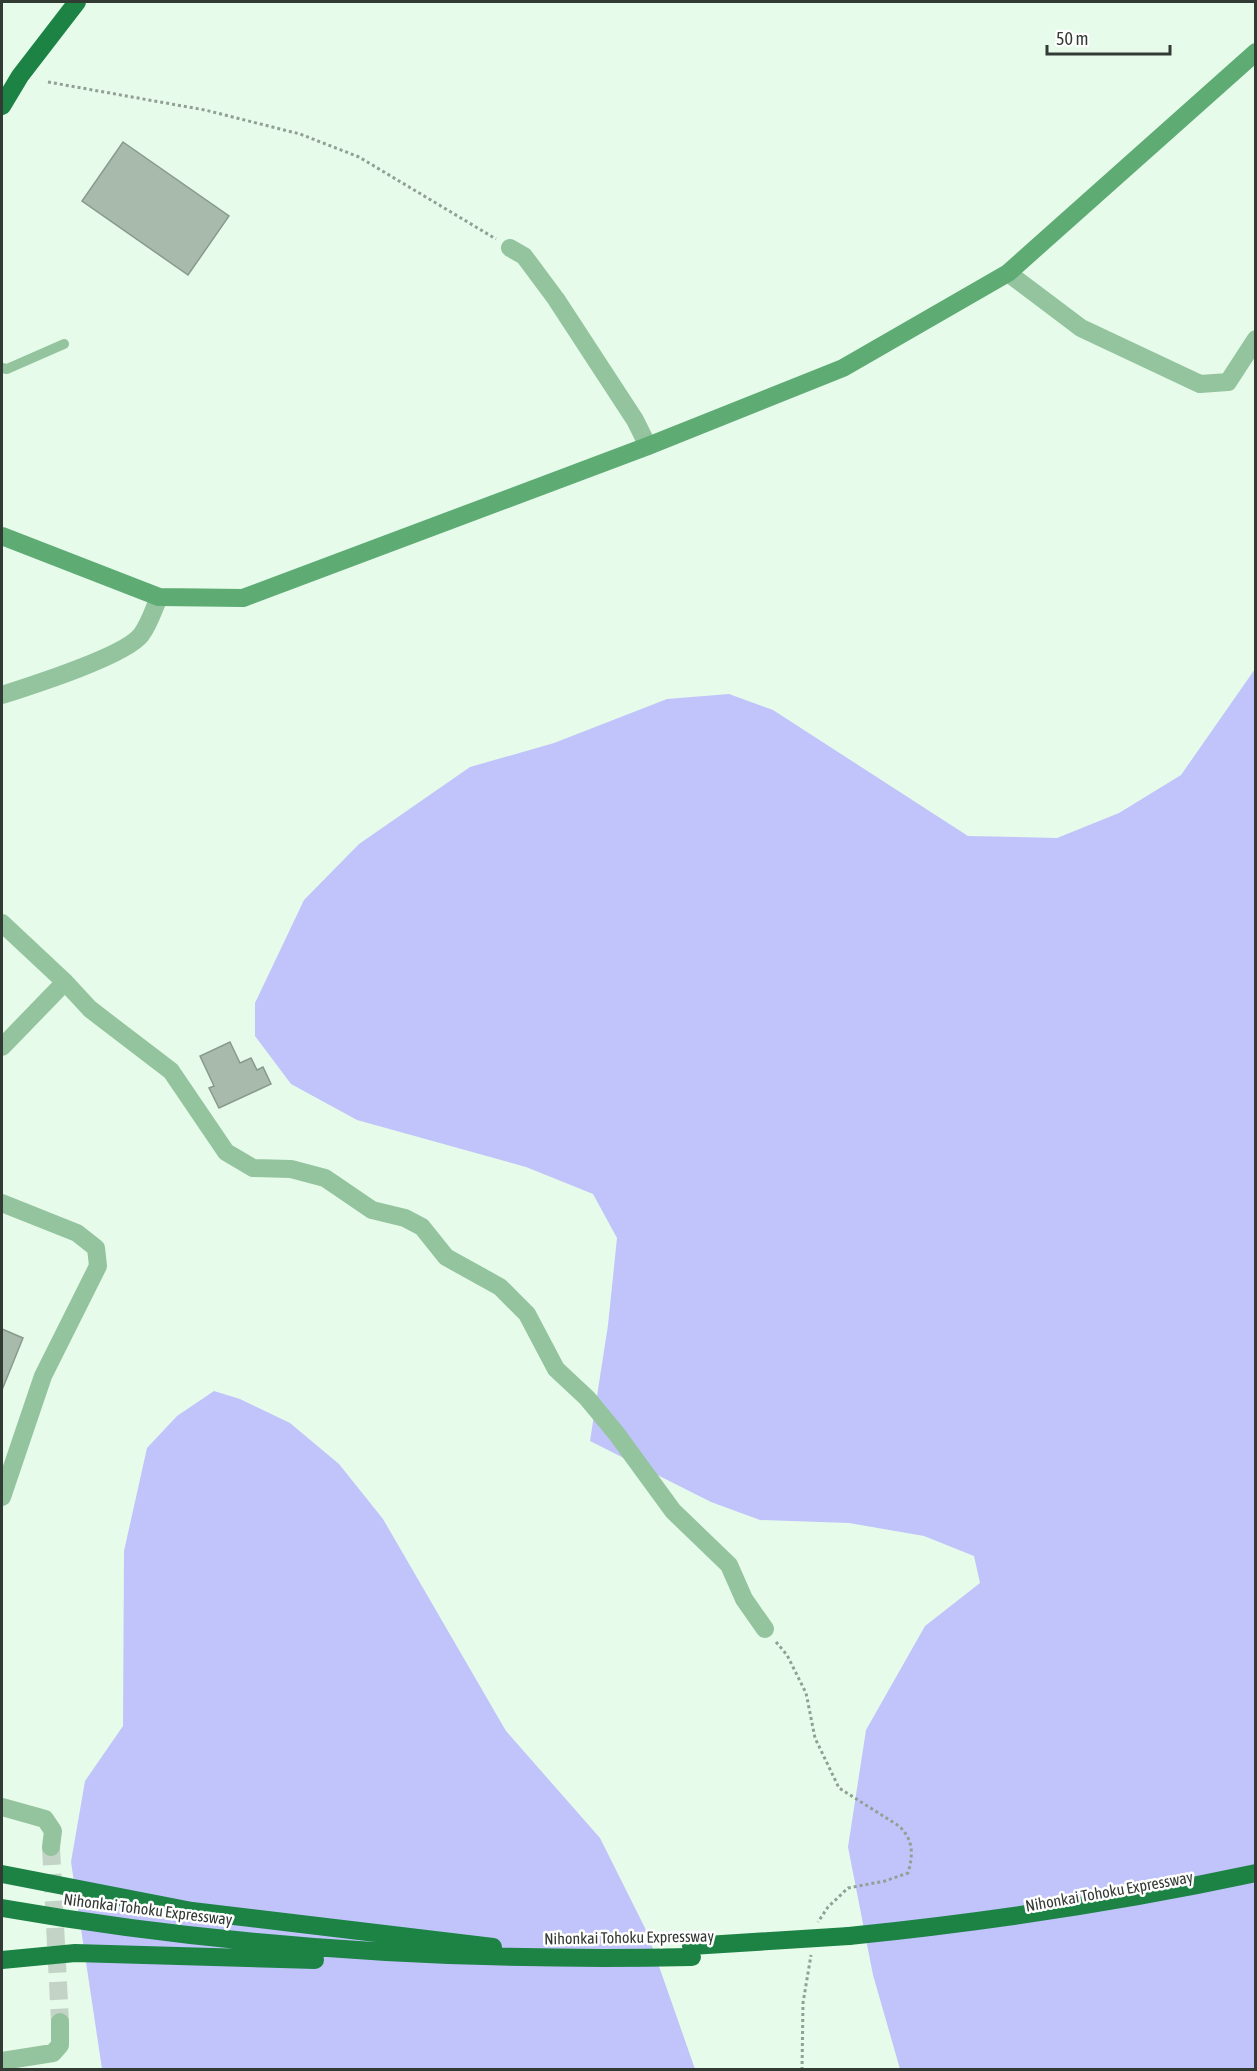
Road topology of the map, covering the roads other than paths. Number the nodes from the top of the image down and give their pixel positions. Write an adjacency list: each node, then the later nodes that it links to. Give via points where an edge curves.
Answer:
1 (77, 2): 3 (highway)
2 (1256, 52): 5 (street)
3 (2, 106)
4 (510, 248): 9 (street, via 525,256 556,299)
5 (1008, 273): 6 (street, via 1081,328 1200,384 1227,382); 9 (street, via 843,368)
6 (1256, 339)
7 (64, 344): 8 (lane)
8 (2, 368)
9 (648, 446): 11 (street, via 243,598)
10 (2, 536): 11 (street)
11 (159, 597): 12 (street, via 141,636 122,649 50,680)
12 (2, 695)
13 (2, 923): 14 (street)
14 (65, 982): 15 (street); 18 (street, via 90,1010 171,1071 226,1152 253,1168 291,1169 325,1178 372,1210 423,1227 446,1257 500,1287 526,1314 555,1369 587,1398 673,1511 729,1565 744,1599)
15 (2, 1047)
16 (2, 1203): 17 (street, via 76,1233 96,1248 98,1266 43,1376)
17 (2, 1497)
18 (765, 1629)
19 (2, 1807): 20 (street, via 45,1819 53,1832)
20 (51, 1847)
21 (1256, 1873): 26 (highway, Nihonkai Tohoku Expressway, via 1043,1913)
22 (2, 1874): 27 (highway, via 192,1911)
23 (1256, 1883): 26 (highway, Nihonkai Tohoku Expressway, via 1044,1924)
24 (2, 1898): 27 (highway, Nihonkai Tohoku Expressway, via 158,1923)
25 (2, 1908): 27 (highway, Nihonkai Tohoku Expressway, via 157,1933 304,1947)
26 (849, 1941): 27 (highway, Nihonkai Tohoku Expressway, bridge, via 691,1951)
27 (493, 1953): 28 (highway, via 325,1960 75,1953)
28 (2, 1960)
29 (60, 2022): 30 (street, via 60,2045 53,2053)
30 (2, 2061)

